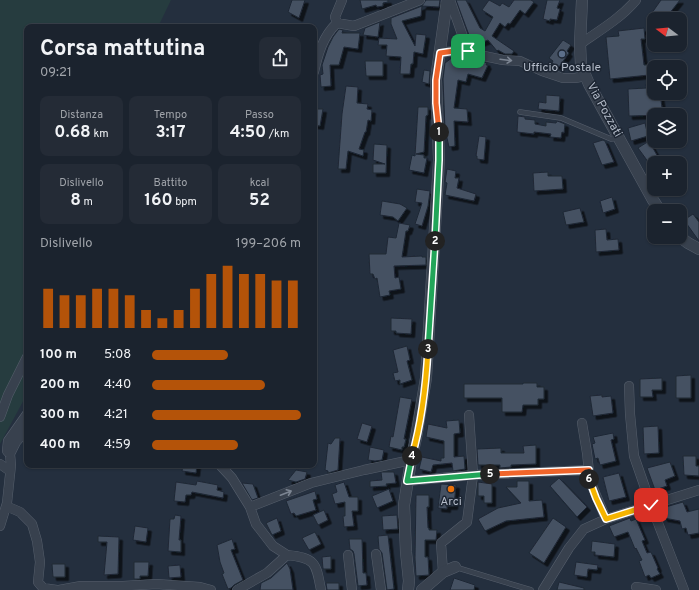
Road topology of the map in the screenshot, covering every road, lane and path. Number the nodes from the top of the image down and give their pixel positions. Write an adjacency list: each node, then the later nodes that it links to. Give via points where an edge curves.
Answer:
1 (342, 0): 7 (street, via 335,17)
2 (420, 0): 7 (street, via 354,26)
3 (447, 0): 10 (street)
4 (450, 0): 9 (street)
5 (582, 0): 8 (street, Via Pozzati)
6 (636, 0): 8 (street, via 612,23)
7 (337, 23): 11 (street, via 329,31)
8 (580, 44): 12 (street, Via Pozzati, via 581,65)
9 (468, 51): 10 (street); 12 (street, one-way to 12, via 503,60 520,61 563,78)
10 (440, 53): 26 (street, via 436,80 439,160 426,378)
11 (317, 56)
12 (586, 76): 14 (street, Via Pozzati)
13 (520, 112): 14 (lane, via 561,118 611,139)
14 (619, 138): 15 (street, Via Pozzati)
15 (656, 204)
16 (687, 243): 17 (street)
17 (699, 249)
18 (24, 363): 21 (street)
19 (629, 386): 37 (street, via 634,456)
20 (469, 415): 32 (street)
21 (0, 417)
22 (24, 418): 25 (street, via 8,441 7,451)
23 (582, 423): 30 (street)
24 (24, 433): 25 (street)
25 (10, 454): 31 (street)
26 (410, 460): 34 (street); 38 (street, one-way to 26, via 311,483)
27 (0, 464): 31 (street)
28 (223, 468): 33 (street)
29 (231, 468): 33 (street)
30 (589, 470): 32 (street); 39 (street, via 590,481)
31 (10, 471): 36 (street)
32 (473, 475): 34 (street); 45 (street, via 467,522 441,543)
33 (232, 478): 38 (street)
34 (407, 481): 53 (street, via 404,505)
35 (699, 490): 37 (street)
36 (4, 504): 40 (street); 47 (street, via 20,512 32,524 40,562 38,582 43,588)
37 (651, 505): 39 (street); 58 (street)
38 (250, 507): 42 (street, via 256,524 273,546)
39 (606, 519): 56 (street, via 584,529)
40 (0, 526)
41 (376, 554): 52 (street)
42 (287, 555): 49 (street, via 267,573); 50 (street, via 310,560 317,568)
43 (348, 555): 51 (street)
44 (456, 567): 45 (street); 55 (lane)
45 (443, 572): 54 (street)
46 (636, 587): 57 (street)
47 (58, 590): 48 (street, via 81,586 156,584)
48 (212, 590)
49 (237, 590)
50 (321, 590)
51 (352, 590)
52 (381, 590)
53 (408, 590)
54 (422, 590)
55 (531, 590)
56 (543, 590)
57 (656, 590)
58 (683, 590)

